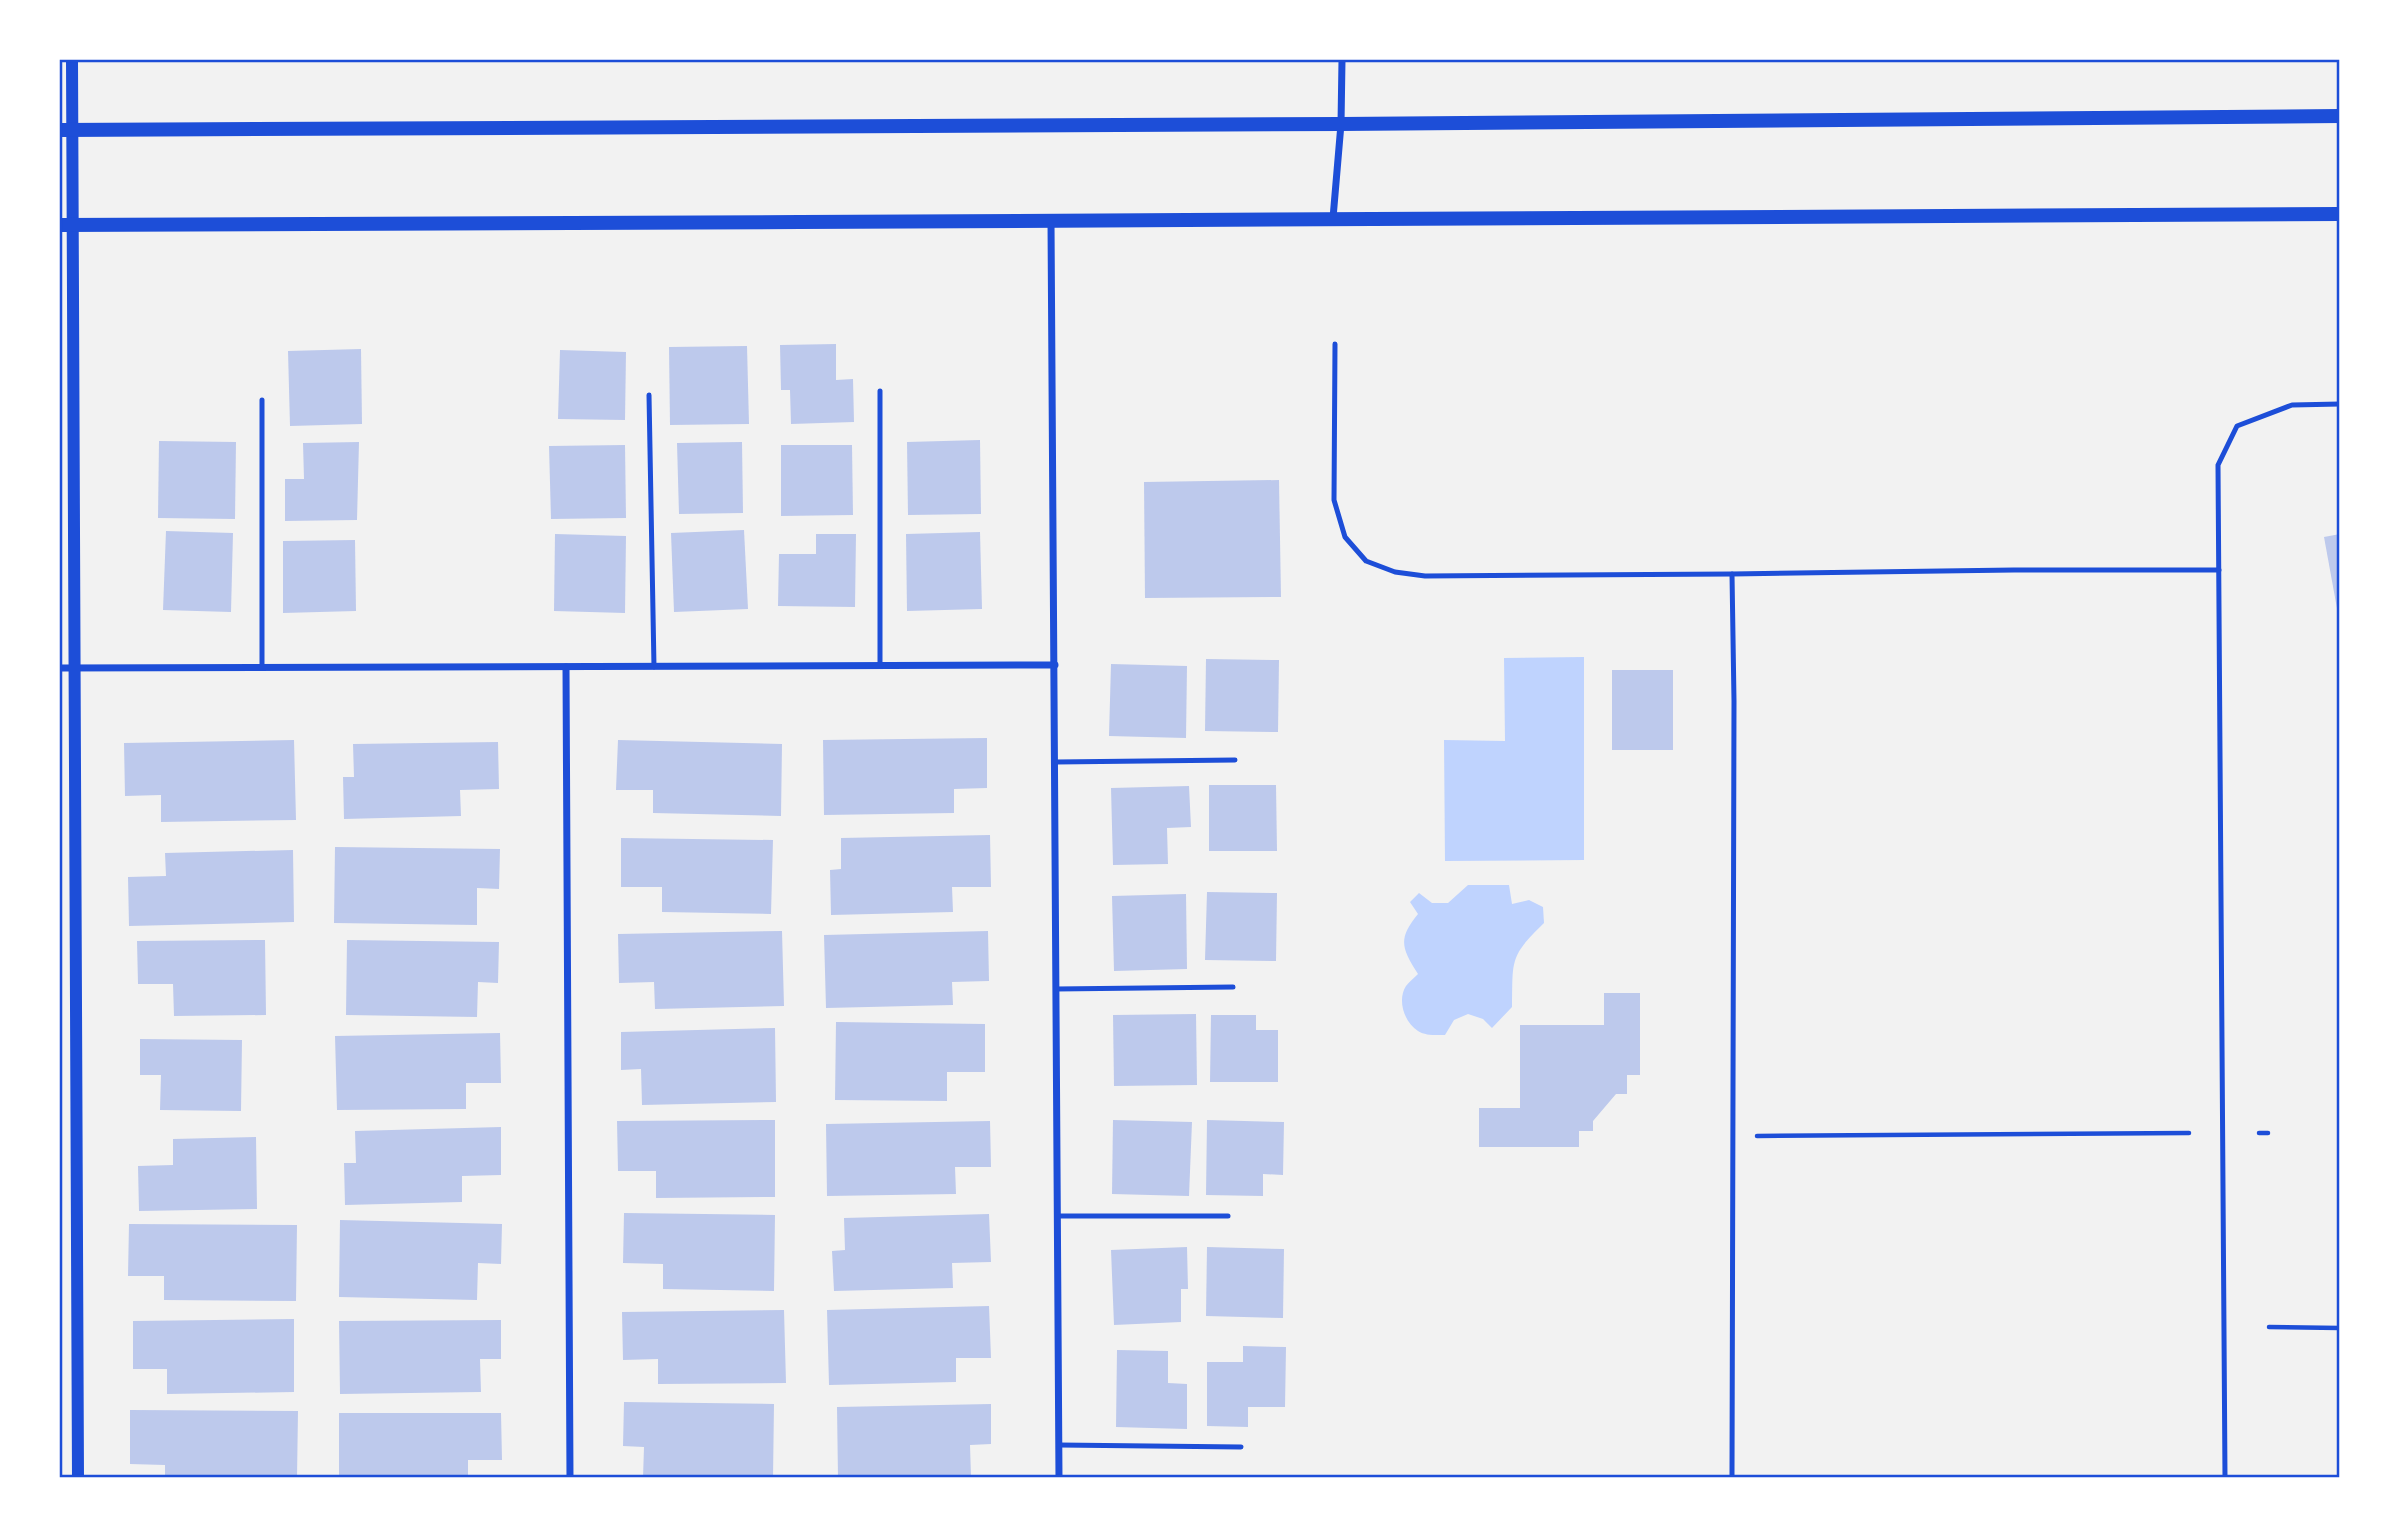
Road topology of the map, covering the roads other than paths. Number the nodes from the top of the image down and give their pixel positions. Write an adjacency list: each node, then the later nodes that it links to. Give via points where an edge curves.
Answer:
1 (72, 60): 5 (street)
2 (1342, 60): 4 (street)
3 (2340, 116): 4 (main road)
4 (1341, 124): 5 (main road); 7 (street)
5 (66, 130): 9 (street)
6 (2340, 214): 7 (main road)
7 (1333, 219): 8 (main road)
8 (1051, 221): 9 (main road); 17 (street)
9 (65, 225): 22 (street)
10 (1335, 344): 16 (lane, via 1334,500 1345,537 1366,561 1395,572 1425,576)
11 (880, 391): 18 (lane)
12 (649, 395): 20 (lane)
13 (262, 400): 23 (lane)
14 (2340, 404): 15 (lane, via 2292,405 2237,426 2218,465)
15 (2219, 570): 16 (lane); 36 (lane)
16 (1732, 574): 35 (lane)
17 (1055, 665): 18 (street); 25 (street)
18 (880, 666): 20 (street)
19 (566, 667): 20 (street); 23 (street); 33 (street)
20 (654, 667)
21 (60, 668): 22 (street)
22 (74, 668): 23 (street); 32 (street)
23 (262, 668)
24 (1235, 760): 25 (lane)
25 (1056, 762): 27 (street)
26 (1233, 987): 27 (lane)
27 (1056, 989): 28 (street)
28 (1058, 1216): 29 (lane); 30 (street)
29 (1228, 1216)
30 (1059, 1445): 31 (lane); 34 (street)
31 (1241, 1447)
32 (78, 1478)
33 (570, 1478)
34 (1059, 1478)
35 (1732, 1478)
36 (2225, 1478)

